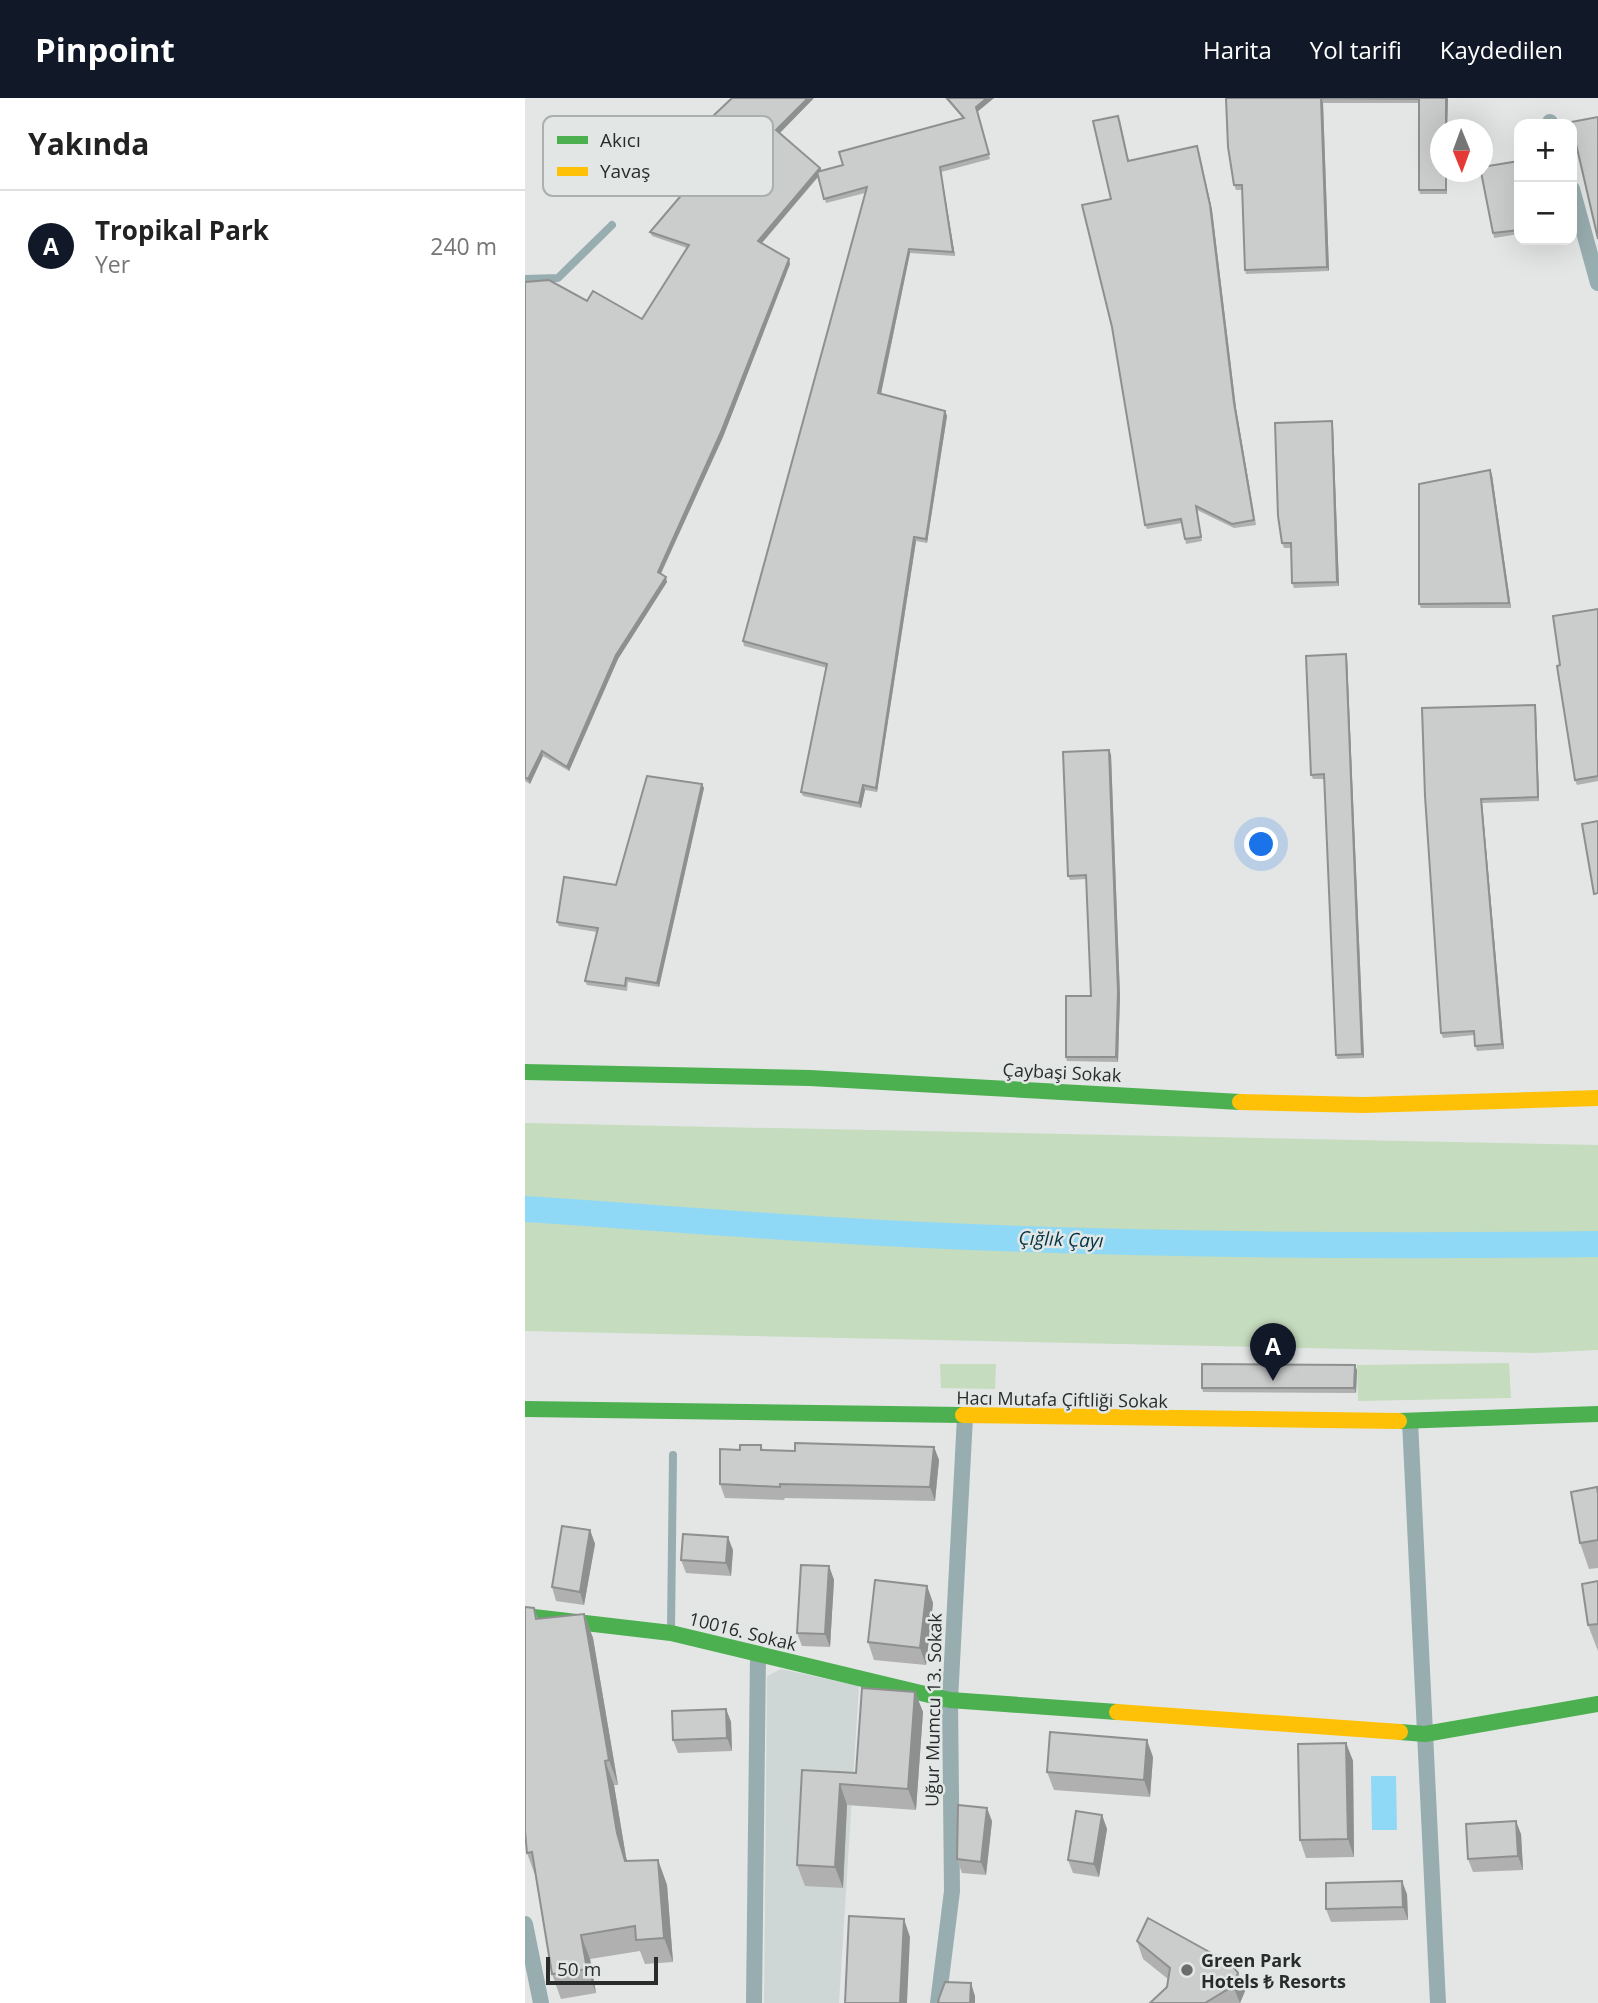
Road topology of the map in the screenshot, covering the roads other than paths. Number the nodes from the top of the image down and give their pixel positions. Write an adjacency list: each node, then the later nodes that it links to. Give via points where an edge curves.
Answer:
1 (1577, 207): 4 (street)
2 (612, 225): 3 (lane, via 558,278)
3 (525, 279)
4 (1598, 283)
5 (525, 1072): 6 (street, Çaybaşi Sokak, via 760,1075 1287,1104)
6 (1598, 1098)
7 (525, 1409): 9 (street, Hacı Mutafa Çiftliği Sokak)
8 (1598, 1414): 10 (street, Hacı Mutafa Çiftliği Sokak)
9 (965, 1417): 10 (street, Hacı Mutafa Çiftliği Sokak); 15 (street, Uğur Mumcu 13. Sokak)
10 (1410, 1421): 17 (street)
11 (673, 1455): 13 (lane)
12 (525, 1616): 13 (street, 10016. Sokak)
13 (671, 1633): 14 (street, 10016. Sokak)
14 (758, 1654): 15 (street, 10016. Sokak); 20 (street)
15 (950, 1700): 17 (street, 10016. Sokak); 21 (street, Uğur Mumcu 13. Sokak, via 952,1891)
16 (1598, 1704): 17 (street, 10016. Sokak)
17 (1425, 1734): 22 (street)
18 (525, 1924): 19 (street)
19 (541, 2003)
20 (754, 2003)
21 (938, 2003)
22 (1438, 2003)

